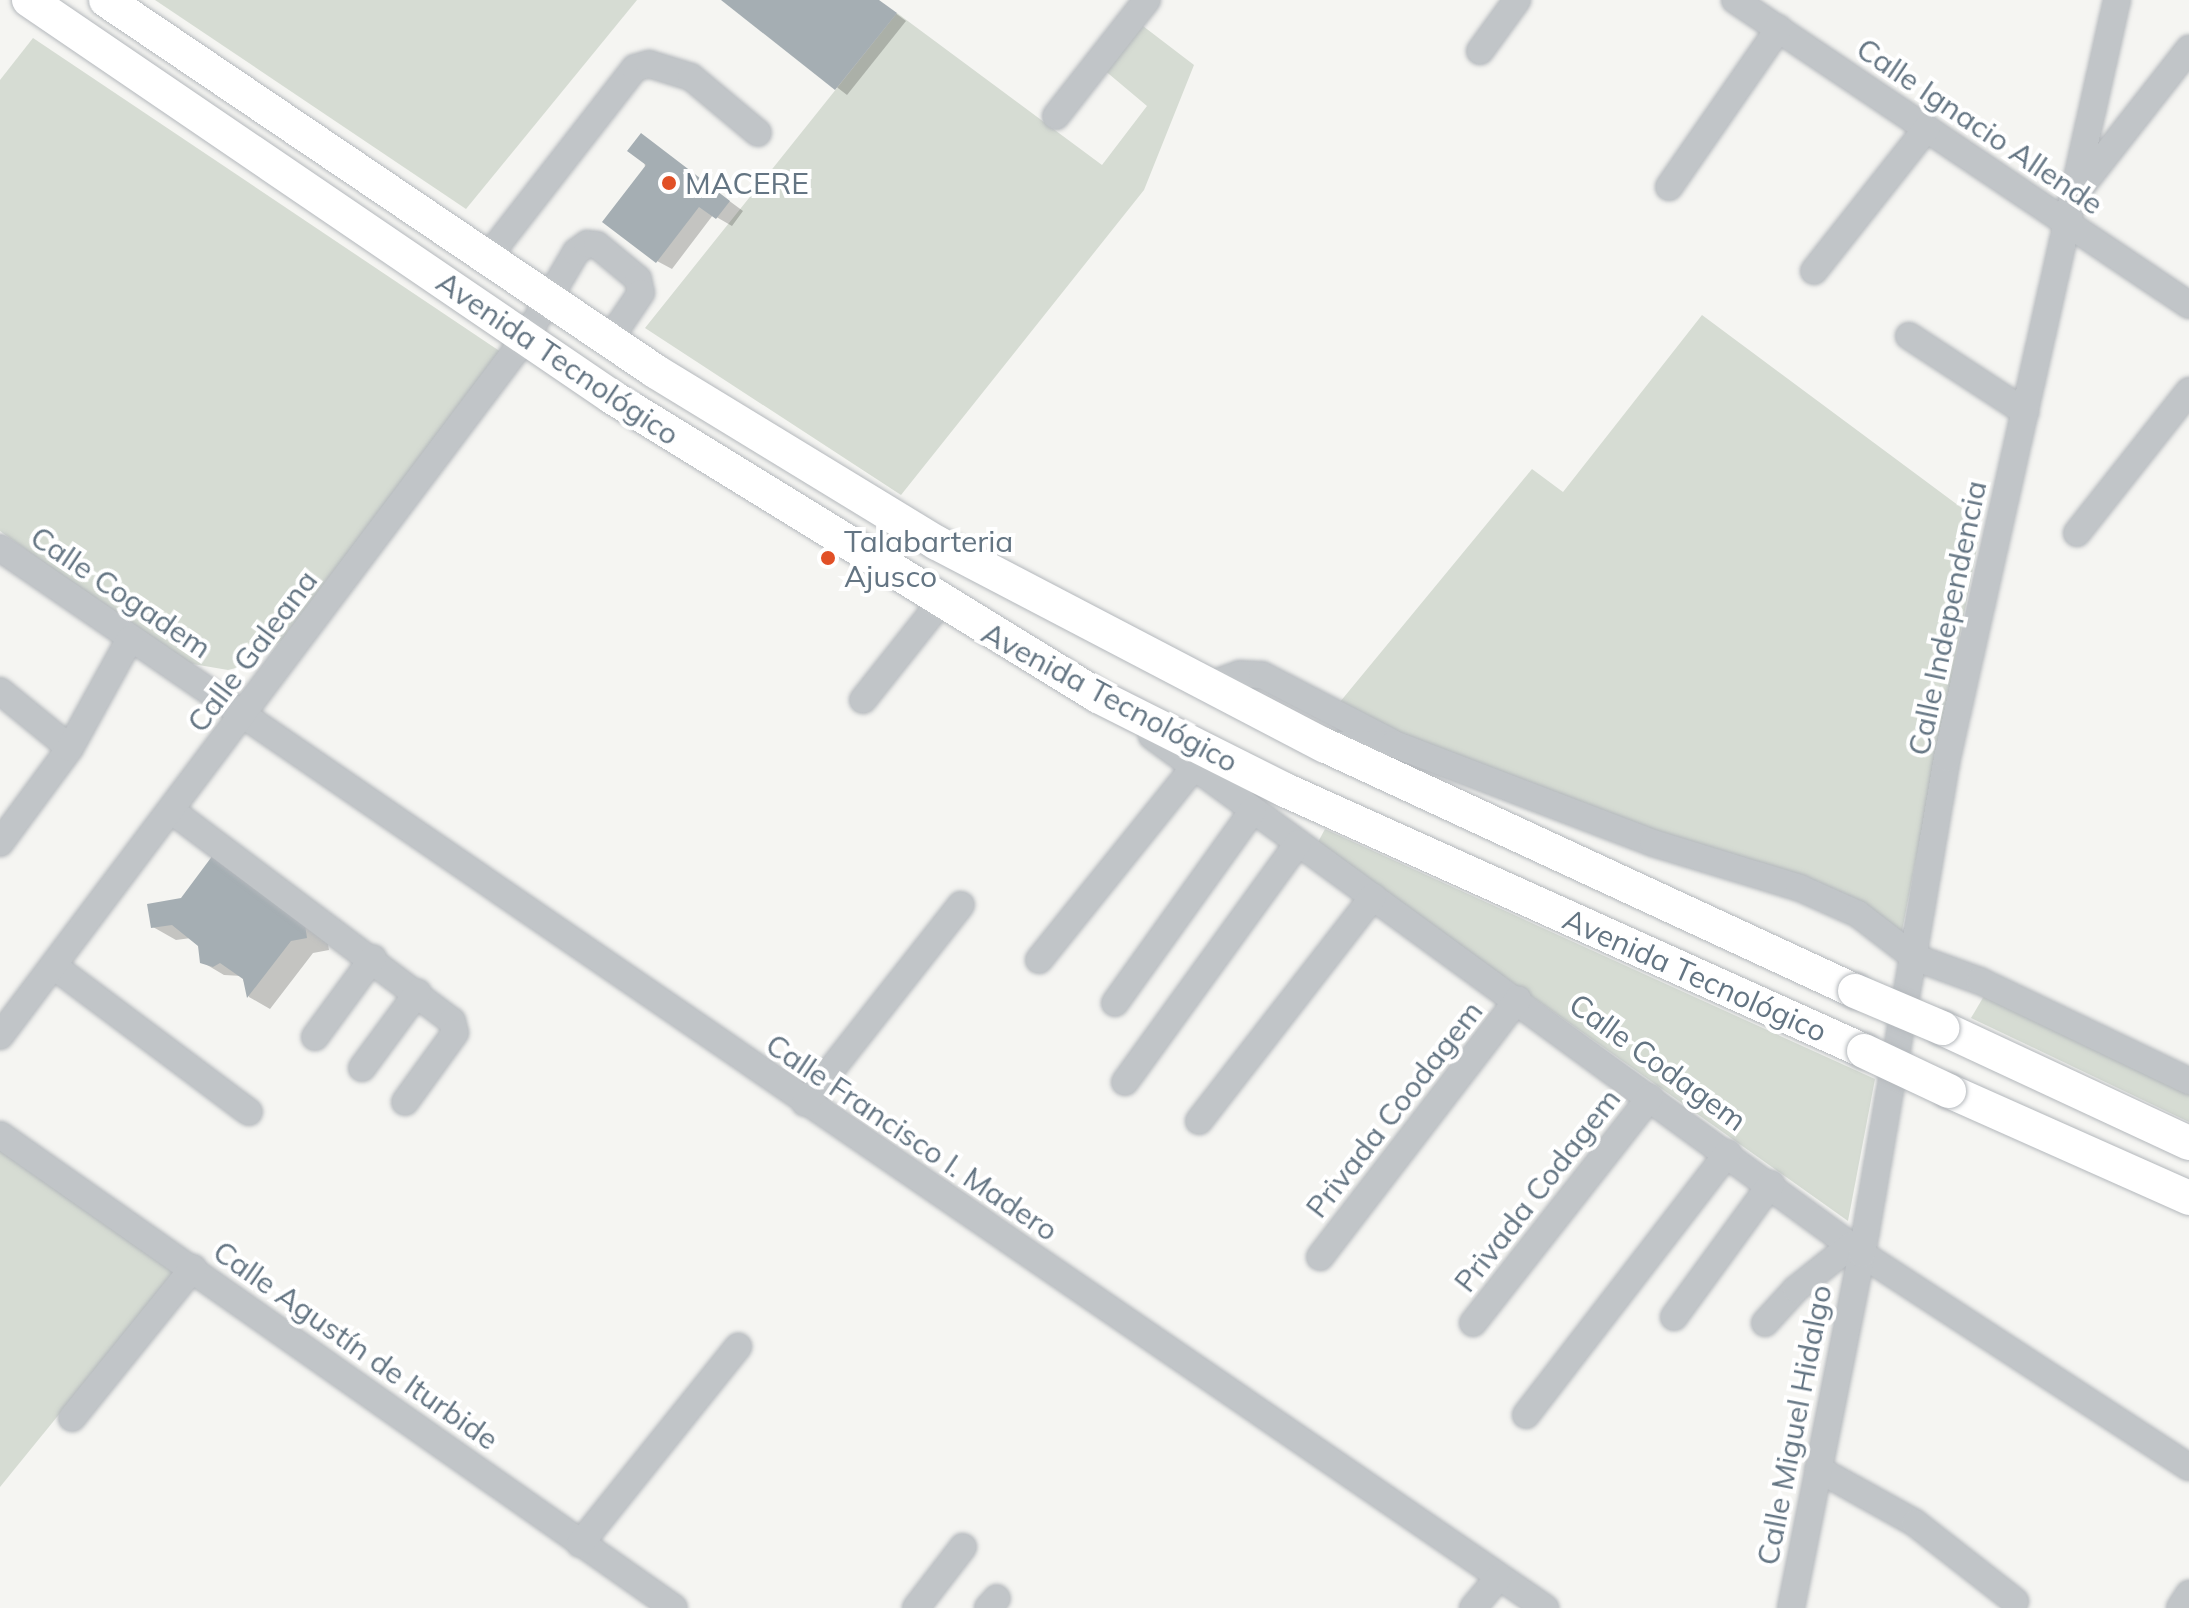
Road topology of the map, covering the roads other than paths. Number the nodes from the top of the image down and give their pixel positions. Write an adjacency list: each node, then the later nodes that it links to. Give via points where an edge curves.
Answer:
1 (29, 0): 21 (main road, Avenida Tecnológico)
2 (106, 0): 16 (main road, Avenida Tecnológico)
3 (1147, 0): 10 (street)
4 (1517, 0): 9 (street)
5 (1735, 0): 7 (street, Calle Ignacio Allende)
6 (2117, 0): 14 (street, Calle Independencia)
7 (1779, 28): 11 (street, Calle Ignacio Allende); 13 (street)
8 (2189, 49): 14 (street)
9 (1480, 51)
10 (1056, 116)
11 (1927, 128): 15 (street, Calle Ignacio Allende); 17 (street)
12 (758, 133): 16 (street, via 691,77 649,64 635,68)
13 (1669, 187)
14 (2075, 193): 15 (street, Calle Independencia)
15 (2067, 224): 19 (street, Calle Ignacio Allende); 24 (street, Calle Independencia)
16 (487, 258): 18 (main road, Avenida Tecnológico)
17 (1814, 271)
18 (549, 300): 21 (street, Calle Galeana); 22 (main road, Avenida Tecnológico); 22 (street, Calle Galeana, via 576,252 597,245 638,279 641,293)
19 (2189, 305)
20 (1909, 336): 24 (street)
21 (526, 337): 27 (main road, Avenida Tecnológico); 33 (street, Calle Galeana)
22 (609, 340): 29 (main road, Avenida Tecnológico, via 937,543)
23 (2189, 391): 25 (street)
24 (2025, 412): 44 (street, Calle Independencia, via 1947,758)
25 (2077, 533)
26 (0, 548): 28 (street, Calle Cogadem)
27 (940, 603): 31 (main road, Avenida Tecnológico); 32 (street)
28 (130, 639): 33 (street, Calle Cogadem); 36 (street)
29 (1207, 686): 34 (street, via 1240,674 1272,679); 35 (main road, Avenida Tecnológico)
30 (0, 691): 36 (street)
31 (1098, 696): 37 (street, Calle Codagem); 65 (main road, Avenida Tecnológico, bridge, via 1285,790)
32 (863, 700)
33 (246, 714): 39 (street, Calle Galeana); 58 (street, Calle Francisco I. Madero)
34 (1394, 744): 35 (street); 44 (street, via 1653,843 1824,897 1858,914)
35 (1324, 745): 62 (main road, Avenida Tecnológico, bridge)
36 (70, 748): 40 (street)
37 (1194, 767): 38 (street, Calle Codagem); 46 (street)
38 (1253, 810): 41 (street, Calle Codagem); 50 (street)
39 (172, 811): 45 (street); 47 (street, Calle Galeana)
40 (0, 843)
41 (1298, 843): 42 (street, Calle Codagem); 55 (street)
42 (1373, 897): 49 (street, Calle Codagem); 60 (street)
43 (961, 905): 58 (street)
44 (1914, 957): 54 (street, via 1980,981); 66 (street, Calle Independencia)
45 (373, 958): 48 (street); 52 (street)
46 (1039, 960)
47 (55, 967): 51 (street, Calle Galeana); 59 (street)
48 (418, 992): 53 (street); 57 (street, via 445,1012 455,1033)
49 (1518, 999): 56 (street, Calle Codagem); 67 (street, Privada Coodagem)
50 (1115, 1003)
51 (0, 1036)
52 (315, 1037)
53 (362, 1068)
54 (2189, 1081)
55 (1125, 1082)
56 (1650, 1097): 63 (street, Calle Codagem); 70 (street, Privada Codagem)
57 (405, 1102)
58 (805, 1103): 79 (street, Calle Francisco I. Madero)
59 (249, 1112)
60 (1199, 1121)
61 (0, 1135): 68 (street, Calle Agustín de Iturbide)
62 (2189, 1143)
63 (1728, 1153): 64 (street, Calle Codagem); 73 (street)
64 (1771, 1184): 66 (street, Calle Codagem); 69 (street)
65 (2189, 1198)
66 (1856, 1250): 71 (street, via 1796,1289); 75 (street, Calle Codagem); 76 (street, Calle Miguel Hidalgo)
67 (1320, 1257)
68 (193, 1268): 74 (street); 77 (street, Calle Agustín de Iturbide)
69 (1674, 1317)
70 (1473, 1323)
71 (1765, 1323)
72 (738, 1347): 77 (street)
73 (1526, 1415)
74 (72, 1418)
75 (2189, 1467)
76 (1818, 1469): 81 (street, via 1915,1523); 86 (street, Calle Miguel Hidalgo)
77 (580, 1544): 82 (street, Calle Agustín de Iturbide)
78 (963, 1547): 83 (street)
79 (1499, 1577): 84 (street); 85 (street, Calle Francisco I. Madero)
80 (2189, 1594): 87 (street)
81 (2015, 1601)
82 (674, 1608)
83 (916, 1608)
84 (1473, 1608)
85 (1545, 1608)
86 (1791, 1608)
87 (2180, 1608)

